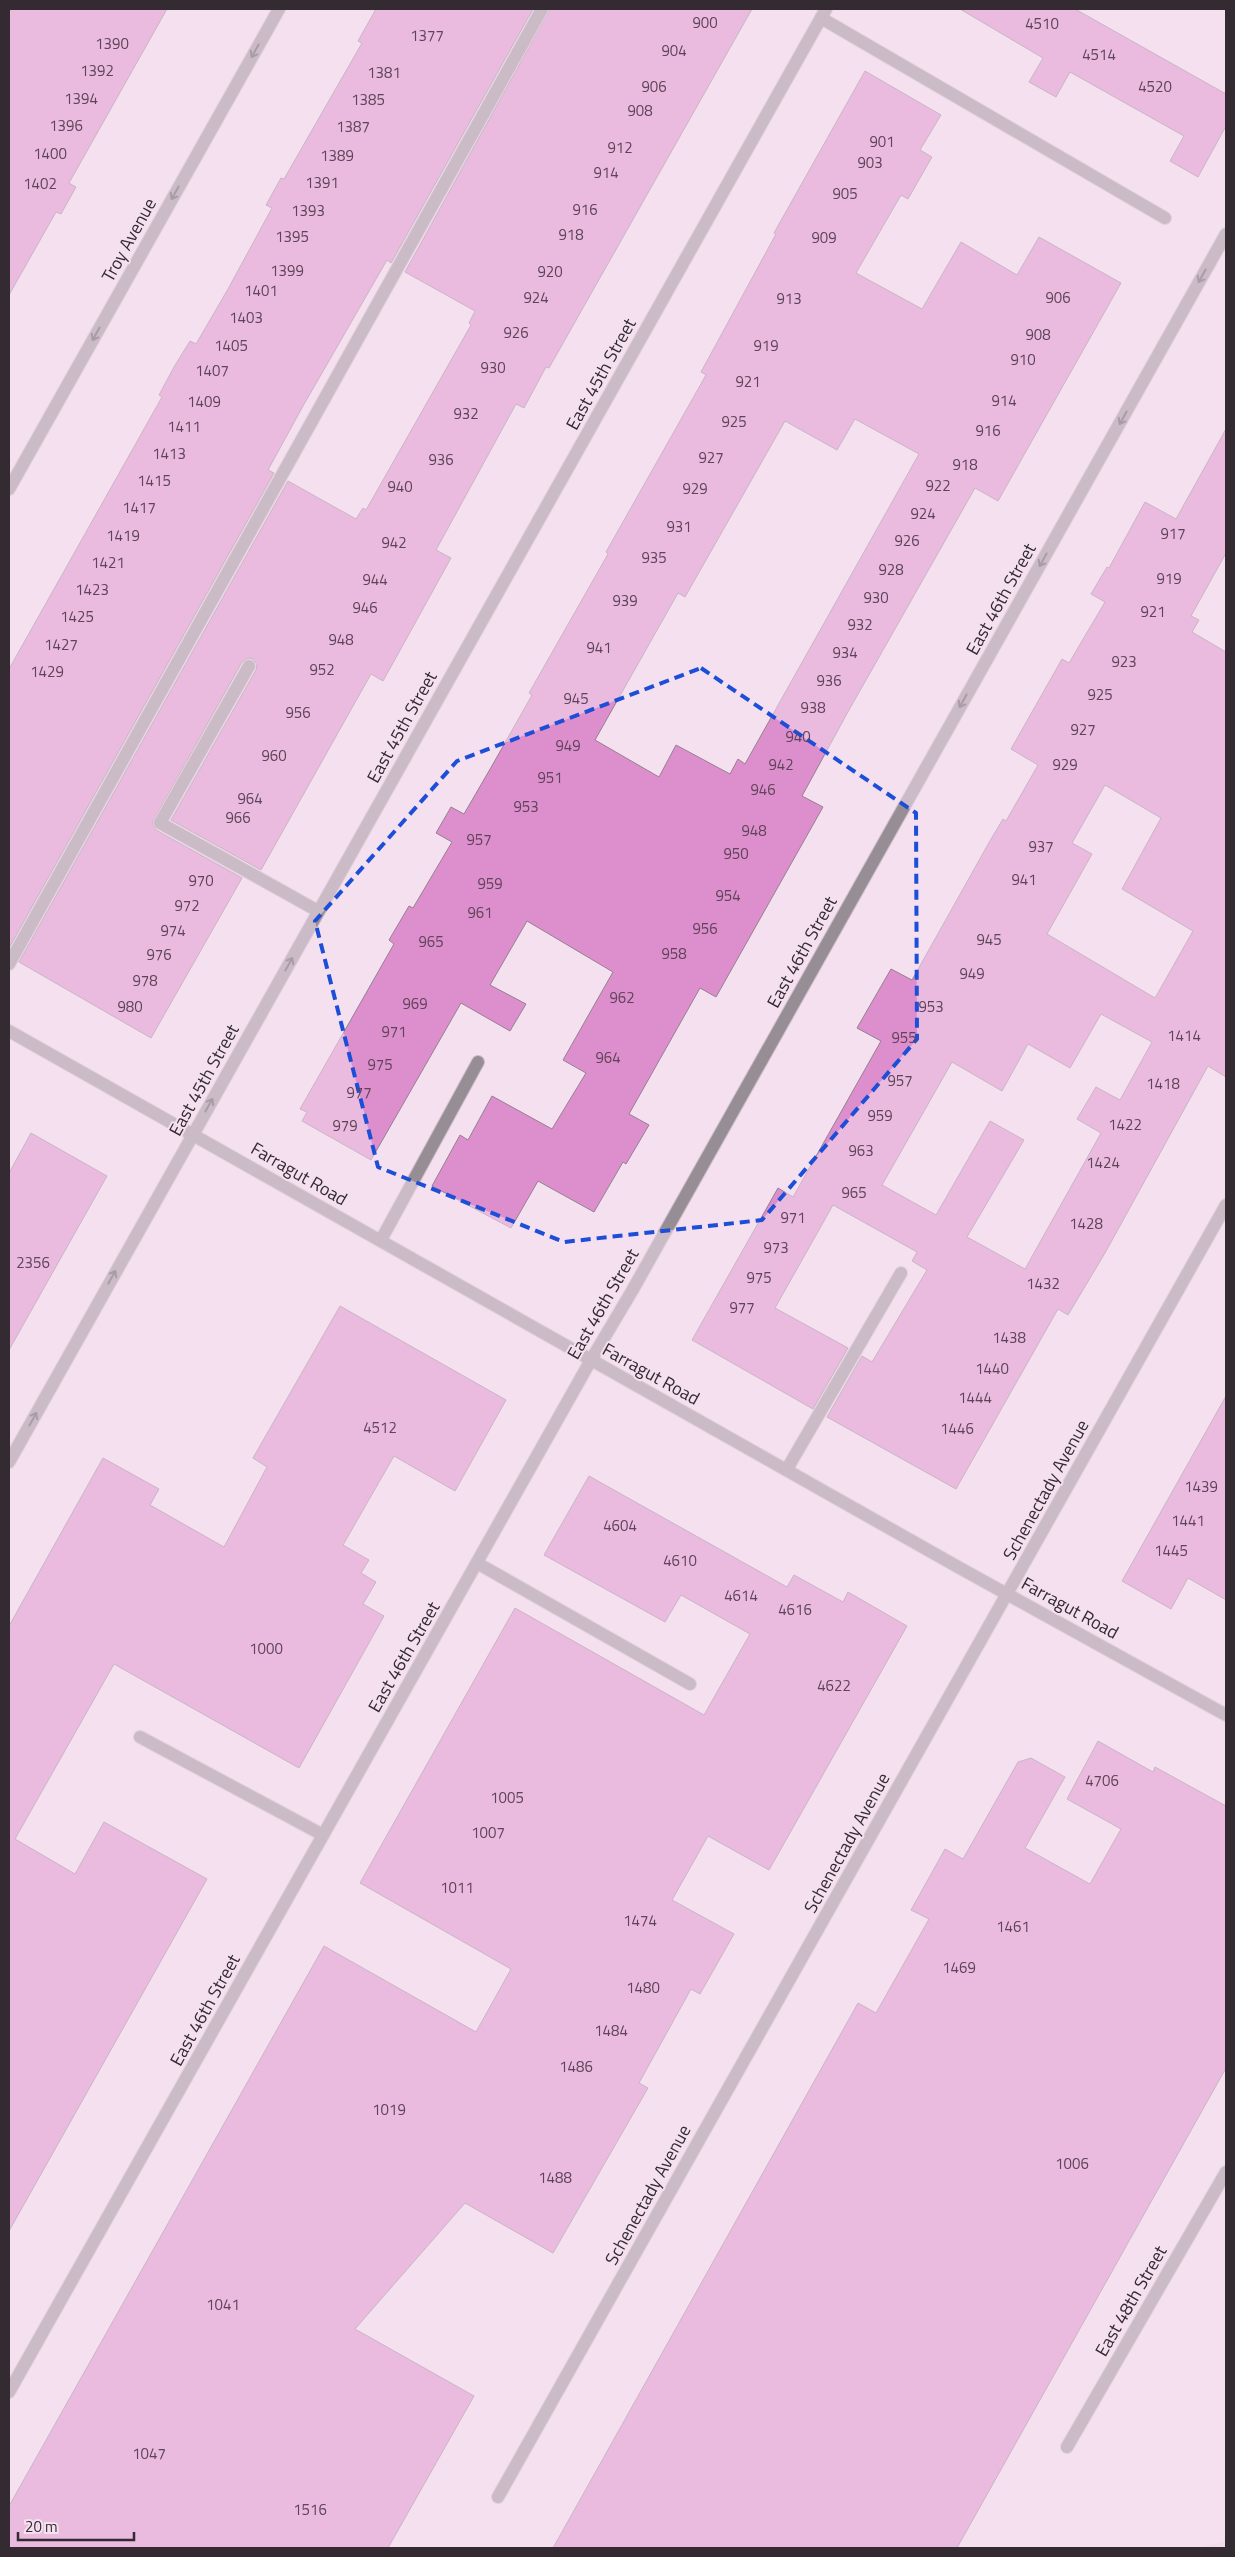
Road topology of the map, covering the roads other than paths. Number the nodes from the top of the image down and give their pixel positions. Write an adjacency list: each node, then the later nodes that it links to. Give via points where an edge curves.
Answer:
1 (279, 9): 6 (street, Troy Avenue, one-way to 6)
2 (542, 9): 9 (street)
3 (823, 13): 4 (street); 8 (street, East 45th Street)
4 (1165, 218)
5 (1226, 234): 16 (street, East 46th Street, one-way to 16, via 637,1282)
6 (9, 489)
7 (249, 666): 8 (street, via 160,823)
8 (318, 911): 12 (street, East 45th Street, one-way to 8)
9 (9, 964)
10 (9, 1031): 12 (street, Farragut Road)
11 (478, 1062): 14 (street)
12 (193, 1134): 14 (street, Farragut Road); 17 (street, East 45th Street, one-way to 12)
13 (1226, 1205): 20 (street, Schenectady Avenue)
14 (381, 1240): 16 (street, Farragut Road)
15 (901, 1273): 18 (street)
16 (590, 1360): 18 (street, Farragut Road); 19 (street, East 46th Street)
17 (9, 1462)
18 (787, 1469): 20 (street, Farragut Road)
19 (477, 1563): 21 (street); 24 (street, East 46th Street)
20 (1008, 1593): 22 (street, Farragut Road); 28 (street, Schenectady Avenue)
21 (690, 1684)
22 (1225, 1712)
23 (140, 1738): 24 (street)
24 (324, 1835): 26 (street, East 46th Street)
25 (1226, 2172): 27 (street, East 48th Street)
26 (9, 2392)
27 (1067, 2447)
28 (498, 2497)

